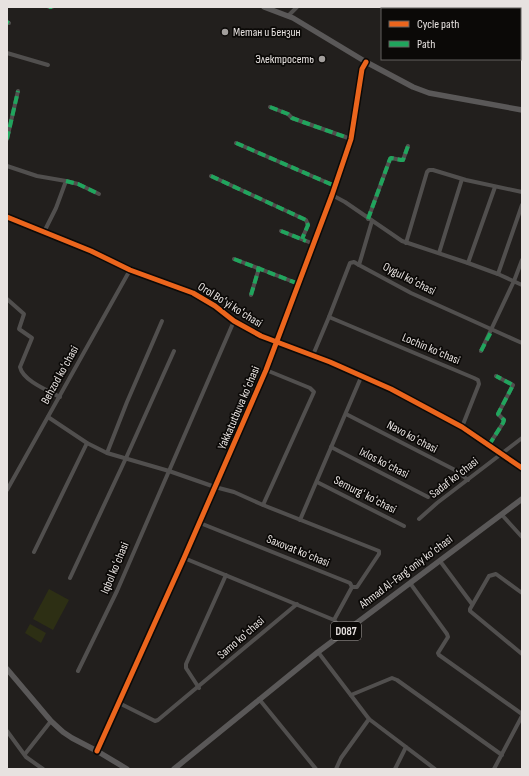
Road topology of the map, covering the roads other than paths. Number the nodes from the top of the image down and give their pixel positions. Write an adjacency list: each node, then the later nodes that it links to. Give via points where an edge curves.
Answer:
1 (49, 7): 2 (street)
2 (52, 7)
3 (264, 7): 5 (main road)
4 (297, 7): 5 (street)
5 (288, 16): 7 (main road)
6 (7, 53): 8 (street)
7 (366, 62): 11 (main road, via 429,93); 13 (street, Yakkatutbuva koʻchasi, via 362,69)
8 (48, 65)
9 (18, 91): 12 (street)
10 (270, 107): 13 (street, via 292,118)
11 (522, 110)
12 (7, 138)
13 (351, 139): 20 (street, Yakkatutbuva koʻchasi)
14 (236, 143): 20 (street)
15 (408, 146): 27 (street, via 403,160 390,159)
16 (7, 166): 19 (street, via 37,176)
17 (211, 176): 30 (street, via 306,220 308,225)
18 (462, 179): 21 (street); 31 (street, via 433,170 428,171); 33 (street)
19 (66, 181): 23 (street); 29 (street)
20 (335, 186): 24 (street, Yakkatutbuva koʻchasi)
21 (495, 187): 22 (street); 36 (street)
22 (522, 192)
23 (99, 194)
24 (332, 195): 27 (street); 32 (street, Yakkatutbuva koʻchasi)
25 (522, 205): 40 (street)
26 (7, 217): 29 (street, Orol Boʻyi koʻchasi)
27 (370, 220): 31 (street); 37 (street)
28 (281, 231): 30 (street)
29 (44, 232): 39 (street, Orol Boʻyi koʻchasi)
30 (302, 239): 32 (street)
31 (406, 243): 33 (street)
32 (314, 244): 42 (street, Yakkatutbuva koʻchasi)
33 (439, 253): 36 (street)
34 (234, 259): 38 (street)
35 (522, 260): 41 (street)
36 (468, 263): 40 (street)
37 (359, 265): 46 (street, via 350,263); 49 (street, Oygul koʻchasi)
38 (259, 268): 42 (street); 44 (street)
39 (130, 270): 48 (street, Orol Boʻyi koʻchasi, via 194,293); 58 (street, Behzod koʻchasi)
40 (498, 274): 41 (street)
41 (514, 281): 43 (street); 49 (street)
42 (299, 284): 50 (street, Yakkatutbuva koʻchasi)
43 (522, 285)
44 (251, 295)
45 (7, 299): 58 (street, via 24,314 19,329 32,338 20,367 21,371 35,384)
46 (329, 317): 54 (street); 61 (street, Lochin koʻchasi, via 478,380 479,386)
47 (162, 321): 66 (street)
48 (234, 321): 50 (street, Orol Boʻyi koʻchasi); 70 (street, Iqbol koʻchasi)
49 (492, 330): 51 (street, Oygul koʻchasi); 53 (street)
50 (277, 343): 54 (street, Orol Boʻyi koʻchasi); 55 (street, Yakkatutbuva koʻchasi)
51 (522, 344)
52 (174, 351): 68 (street)
53 (482, 351)
54 (313, 355): 56 (street, Orol Boʻyi koʻchasi)
55 (266, 370): 75 (street, Yakkatutbuva koʻchasi); 79 (street, via 314,392)
56 (362, 375): 59 (street); 61 (street, Orol Boʻyi koʻchasi)
57 (496, 376): 64 (street, via 513,385 498,414 503,422)
58 (60, 397): 60 (street, Behzod koʻchasi)
59 (346, 414): 65 (street); 72 (street, Navo koʻchasi, via 455,470)
60 (48, 417): 63 (street); 73 (street, Behzod koʻchasi)
61 (462, 427): 64 (street, Orol Boʻyi koʻchasi)
62 (522, 438): 67 (street)
63 (86, 443): 66 (street); 86 (street)
64 (489, 445): 67 (street, Orol Boʻyi koʻchasi)
65 (331, 447): 74 (street); 77 (street, Ixlos koʻchasi)
66 (108, 453): 68 (street)
67 (501, 454): 69 (street, Orol Boʻyi koʻchasi); 72 (street, Sadaf koʻchasi)
68 (126, 458): 70 (street); 90 (street)
69 (522, 468)
70 (169, 471): 75 (street); 101 (street, Iqbol koʻchasi, via 117,591)
71 (7, 478): 73 (street)
72 (468, 480): 81 (street, Sadaf koʻchasi)
73 (12, 481): 76 (street, Behzod koʻchasi)
74 (317, 482): 82 (street); 84 (street, Semurgʻ koʻchasi)
75 (215, 487): 79 (street); 83 (street, Yakkatutbuva koʻchasi)
76 (7, 490)
77 (428, 497)
78 (522, 499): 80 (main road, Ahmad Al-Fargʻoniy koʻchasi / D087)
79 (263, 505): 82 (street)
80 (502, 515): 85 (street); 88 (main road, Ahmad Al-Fargʻoniy koʻchasi / D087)
81 (419, 519)
82 (300, 520): 92 (street, via 379,551 357,587)
83 (200, 522): 87 (street, Yakkatutbuva koʻchasi); 92 (street, Saxovat koʻchasi, via 350,583)
84 (404, 526)
85 (522, 537)
86 (34, 552)
87 (184, 558): 89 (street); 105 (street, Yakkatutbuva koʻchasi)
88 (440, 561): 91 (main road, Ahmad Al-Fargʻoniy koʻchasi / D087); 95 (street)
89 (226, 575): 94 (street); 102 (street, via 186,664)
90 (70, 578)
91 (410, 583): 97 (main road, Ahmad Al-Fargʻoniy koʻchasi / D087); 106 (street, via 447,634 448,638 439,655)
92 (352, 587): 96 (street)
93 (522, 593): 95 (street, via 493,574 489,576)
94 (297, 604): 96 (street); 102 (street, Samo koʻchasi)
95 (472, 604): 99 (street, via 470,611)
96 (334, 620): 97 (street)
97 (344, 633): 98 (main road, Ahmad Al-Fargʻoniy koʻchasi / D087)
98 (318, 652): 103 (street); 104 (main road, Ahmad Al-Fargʻoniy koʻchasi / D087)
99 (522, 654)
100 (7, 669): 108 (main road)
101 (78, 671)
102 (199, 688): 105 (street, Samo koʻchasi, via 157,721)
103 (351, 695): 107 (street); 113 (street, via 392,678 398,680)
104 (259, 699): 116 (main road, Ahmad Al-Fargʻoniy koʻchasi / D087); 117 (street)
105 (119, 703): 111 (street, Yakkatutbuva koʻchasi)
106 (522, 715): 113 (street)
107 (369, 719): 110 (street); 118 (street)
108 (51, 720): 111 (main road, via 63,732); 112 (street)
109 (7, 731): 112 (street)
110 (406, 747): 119 (street); 120 (street)
111 (97, 751): 115 (main road)
112 (25, 754): 114 (street)
113 (502, 755): 121 (street)
114 (43, 769)
115 (127, 769)
116 (174, 769)
117 (316, 769)
118 (336, 769)
119 (395, 769)
120 (435, 769)
121 (494, 769)

